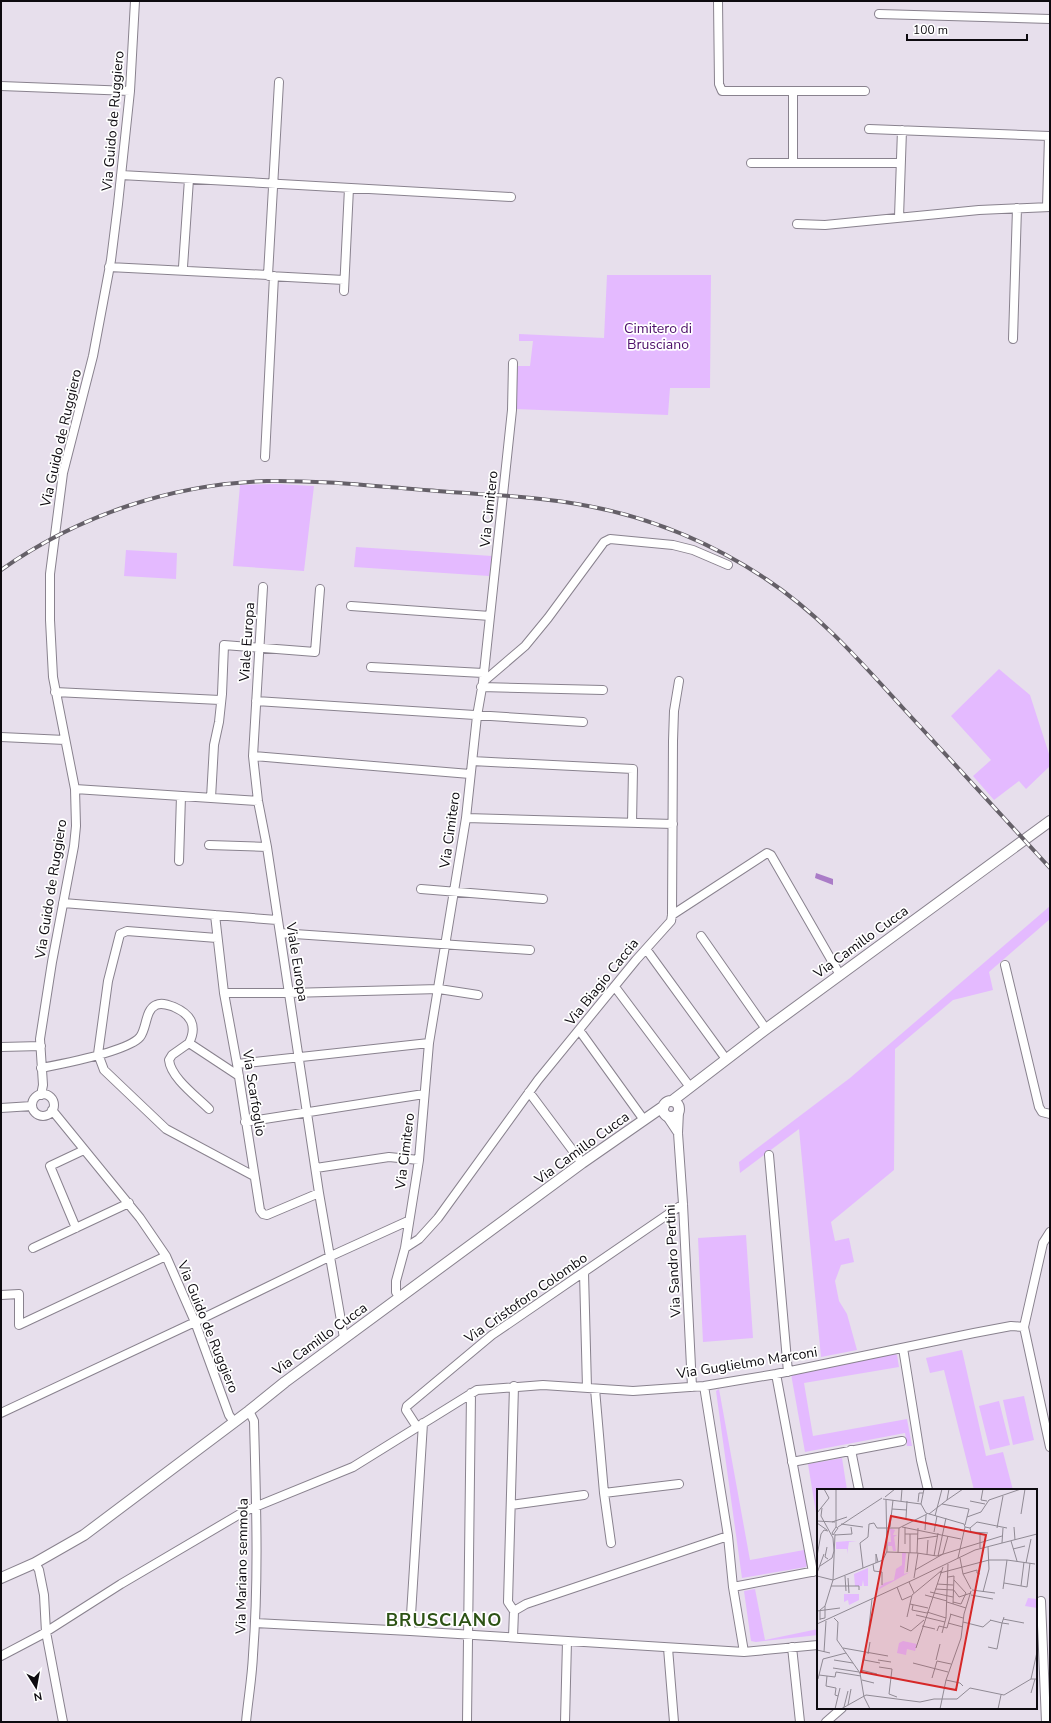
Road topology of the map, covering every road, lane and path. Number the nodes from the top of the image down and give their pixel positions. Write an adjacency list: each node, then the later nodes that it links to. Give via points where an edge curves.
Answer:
1 (135, 1): 7 (street, Via Guido de Ruggiero)
2 (718, 1): 8 (street, via 719,84 722,91)
3 (879, 14): 4 (street)
4 (1050, 19)
5 (279, 82): 17 (street)
6 (1, 86): 7 (street)
7 (130, 91): 15 (street, Via Guido de Ruggiero)
8 (793, 92): 9 (street); 13 (street)
9 (865, 92)
10 (869, 129): 11 (street)
11 (902, 130): 14 (street); 20 (street, via 1049,136)
12 (751, 162): 13 (street)
13 (793, 163): 14 (street)
14 (900, 163): 22 (street)
15 (121, 175): 16 (street); 24 (street, Via Guido de Ruggiero)
16 (189, 179): 17 (street); 25 (street)
17 (273, 184): 18 (street); 26 (street)
18 (349, 188): 19 (street); 27 (street)
19 (511, 197)
20 (1048, 207): 21 (street)
21 (1017, 208): 22 (street); 29 (street)
22 (899, 217): 23 (street, via 825,225)
23 (797, 224)
24 (109, 267): 26 (street); 42 (street, Via Guido de Ruggiero, via 93,356 63,473 53,541 50,574 50,649)
25 (183, 268)
26 (271, 276): 27 (street); 31 (street)
27 (344, 280): 28 (street)
28 (344, 291)
29 (1013, 339)
30 (513, 363): 36 (street, Via Cimitero, via 512,410)
31 (265, 457)
32 (728, 566): 39 (street, via 693,550 673,545 610,539 604,542 525,646)
33 (263, 587): 37 (street, Viale Europa)
34 (320, 589): 37 (street, via 315,652)
35 (351, 606): 36 (street)
36 (490, 616): 39 (street, Via Cimitero)
37 (259, 647): 43 (street, via 224,645); 44 (street, Viale Europa)
38 (371, 667): 39 (street)
39 (483, 681): 41 (street); 45 (street, Via Cimitero)
40 (679, 681): 59 (street, via 674,711)
41 (603, 690)
42 (55, 692): 43 (street); 48 (street, Via Guido de Ruggiero)
43 (220, 700): 54 (street)
44 (256, 701): 45 (street); 49 (street, Viale Europa)
45 (477, 716): 46 (street); 50 (street, Via Cimitero)
46 (583, 722)
47 (1, 737): 48 (street)
48 (65, 740): 52 (street, Via Guido de Ruggiero)
49 (253, 756): 51 (street); 55 (street, Viale Europa)
50 (472, 762): 51 (street, Via Cimitero); 58 (street, via 633,769)
51 (470, 774): 56 (street, Via Cimitero)
52 (75, 789): 53 (street); 66 (street, Via Guido de Ruggiero, via 76,826)
53 (181, 796): 54 (street); 62 (street)
54 (211, 798): 55 (street)
55 (258, 801): 61 (street, Viale Europa)
56 (466, 818): 58 (street); 64 (street, Via Cimitero)
57 (1050, 821): 77 (street, Via Camillo Cucca)
58 (632, 823): 59 (street)
59 (673, 824): 68 (street)
60 (210, 845): 61 (street)
61 (267, 847): 69 (street, Viale Europa)
62 (179, 861)
63 (421, 889): 64 (street)
64 (454, 892): 65 (street); 73 (street, Via Cimitero)
65 (542, 899)
66 (62, 904): 67 (street); 87 (street, Via Guido de Ruggiero, via 40,1039)
67 (215, 915): 69 (street); 72 (street, Via Scarfoglio)
68 (672, 915): 74 (street, Via Biagio Caccia, via 671,921); 77 (street, via 768,853)
69 (277, 920): 70 (street, Viale Europa)
70 (280, 933): 73 (street); 81 (street, Viale Europa)
71 (701, 936): 83 (street)
72 (217, 938): 80 (street, Via Scarfoglio); 89 (street, via 127,931 120,934 108,981)
73 (447, 944): 75 (street); 79 (street, Via Cimitero)
74 (646, 949): 78 (street, Via Biagio Caccia); 91 (street)
75 (530, 950)
76 (1005, 965): 105 (street, via 1039,1107 1042,1112)
77 (840, 974): 83 (street, Via Camillo Cucca)
78 (615, 987): 95 (street); 96 (street, Via Biagio Caccia)
79 (439, 989): 81 (street); 82 (street); 86 (street, Via Cimitero)
80 (224, 992): 81 (street); 92 (street, Via Scarfoglio)
81 (289, 993): 90 (street, Viale Europa)
82 (478, 995)
83 (766, 1028): 91 (street, Via Camillo Cucca)
84 (582, 1034): 106 (street)
85 (188, 1043): 89 (street, via 192,1028 189,1016 164,1003 156,1004 150,1010 144,1030 135,1041); 94 (street); 101 (street, via 172,1055 169,1065 175,1076)
86 (429, 1043): 90 (street); 97 (street, Via Cimitero)
87 (41, 1046): 88 (street); 93 (street, Via Guido de Ruggiero)
88 (1, 1047)
89 (98, 1054): 93 (street); 114 (street, via 104,1070 166,1129)
90 (298, 1057): 92 (street); 104 (street, Viale Europa)
91 (726, 1059): 95 (street, Via Camillo Cucca)
92 (237, 1064): 94 (street, Via Scarfoglio)
93 (41, 1068): 98 (street, Via Guido de Ruggiero)
94 (239, 1076): 107 (street, Via Scarfoglio)
95 (690, 1087): 102 (street, Via Camillo Cucca)
96 (529, 1092): 112 (street); 122 (street, Via Biagio Caccia, via 452,1200 419,1239)
97 (424, 1094): 104 (street); 111 (street, Via Cimitero)
98 (41, 1095): 99 (street, via 33,1100); 103 (street, via 48,1096 52,1101)
99 (32, 1106): 100 (street); 103 (street, via 35,1113 41,1116 48,1115)
100 (1, 1108)
101 (209, 1109)
102 (671, 1109): 106 (street, Via Camillo Cucca); 108 (street, Via Sandro Pertini); 108 (street, Via Sandro Pertini)
103 (52, 1110): 109 (street, Via Guido de Ruggiero)
104 (307, 1112): 107 (street); 113 (street, Viale Europa)
105 (1050, 1114)
106 (648, 1118): 112 (street, Via Camillo Cucca)
107 (245, 1122): 114 (street, Via Scarfoglio)
108 (678, 1133): 117 (street, Via Sandro Pertini)
109 (84, 1150): 116 (street, Via Guido de Ruggiero); 119 (street, via 50,1166)
110 (769, 1155): 132 (street)
111 (419, 1160): 113 (street, via 389,1157); 118 (street, Via Cimitero)
112 (582, 1163): 127 (street, Via Camillo Cucca)
113 (316, 1168): 115 (street, Viale Europa)
114 (254, 1176): 115 (street, Via Scarfoglio, via 263,1214)
115 (319, 1193): 124 (street, Viale Europa)
116 (128, 1203): 119 (street); 123 (street, Via Guido de Ruggiero)
117 (683, 1204): 125 (street, Via Cristoforo Colombo); 136 (street, Via Sandro Pertini)
118 (408, 1221): 122 (street, Via Cimitero); 124 (street)
119 (76, 1228): 121 (street)
120 (1050, 1232): 129 (street, via 1043,1243)
121 (33, 1248)
122 (405, 1248): 127 (street, Via Cimitero, via 396,1281 396,1292)
123 (166, 1256): 126 (street, via 19,1325 19,1294); 128 (street, Via Guido de Ruggiero)
124 (331, 1256): 128 (street); 130 (street, Viale Europa)
125 (584, 1273): 137 (street); 142 (street, Via Cristoforo Colombo, via 492,1335 407,1406 406,1410)
126 (1, 1295)
127 (400, 1298): 130 (street, Via Camillo Cucca)
128 (195, 1322): 140 (street); 141 (street, Via Guido de Ruggiero, via 229,1415)
129 (1024, 1327): 131 (street, Via Guglielmo Marconi, via 1011,1326); 144 (street)
130 (344, 1338): 139 (street, Via Camillo Cucca)
131 (903, 1348): 132 (street, Via Guglielmo Marconi); 149 (street)
132 (788, 1372): 133 (street, Via Guglielmo Marconi)
133 (776, 1374): 135 (street, Via Guglielmo Marconi); 146 (street)
134 (514, 1386): 137 (street, Via Guglielmo Marconi, via 543,1385); 138 (street, Via Guglielmo Marconi, via 477,1390); 152 (street)
135 (704, 1386): 136 (street, Via Guglielmo Marconi); 154 (street)
136 (692, 1387): 137 (street, Via Guglielmo Marconi, via 639,1391)
137 (591, 1389): 150 (street)
138 (472, 1393): 142 (street, Via Guglielmo Marconi); 166 (street)
139 (249, 1411): 141 (street, Via Camillo Cucca); 153 (street, Via Mariano semmola, via 254,1421)
140 (1, 1413)
141 (234, 1422): 156 (street, Via Camillo Cucca, via 84,1536)
142 (420, 1425): 153 (street, Via Guglielmo Marconi, via 353,1467); 164 (street)
143 (902, 1441): 145 (street)
144 (1050, 1447)
145 (851, 1450): 146 (street); 148 (street)
146 (792, 1462): 157 (street)
147 (680, 1484): 150 (street)
148 (858, 1489)
149 (928, 1489)
150 (604, 1493): 155 (street)
151 (584, 1495): 152 (street)
152 (511, 1505): 162 (street, via 508,1602)
153 (257, 1506): 163 (street, Via Mariano semmola); 165 (street, Via Guglielmo Marconi, via 121,1584)
154 (728, 1536): 159 (street); 162 (street, via 526,1604)
155 (611, 1543)
156 (35, 1563): 158 (street, Via Camillo Cucca); 165 (street, via 44,1595)
157 (815, 1571): 159 (street)
158 (1, 1578)
159 (733, 1587): 172 (street)
160 (1050, 1600): 161 (street)
161 (1039, 1601): 182 (street)
162 (514, 1611): 167 (street)
163 (255, 1623): 164 (street); 176 (street, Via Mariano semmola)
164 (410, 1631): 166 (street)
165 (46, 1632): 173 (street, Via Guglielmo Marconi); 175 (street)
166 (468, 1636): 167 (street); 177 (street)
167 (513, 1637): 168 (street)
168 (567, 1641): 171 (street); 178 (street)
169 (817, 1645): 170 (street)
170 (792, 1647): 172 (street); 180 (street)
171 (668, 1648): 172 (street); 179 (street)
172 (744, 1652)
173 (1, 1656)
174 (841, 1709): 181 (street)
175 (63, 1722)
176 (246, 1722)
177 (467, 1722)
178 (565, 1722)
179 (674, 1722)
180 (800, 1722)
181 (826, 1722)
182 (1046, 1722)

